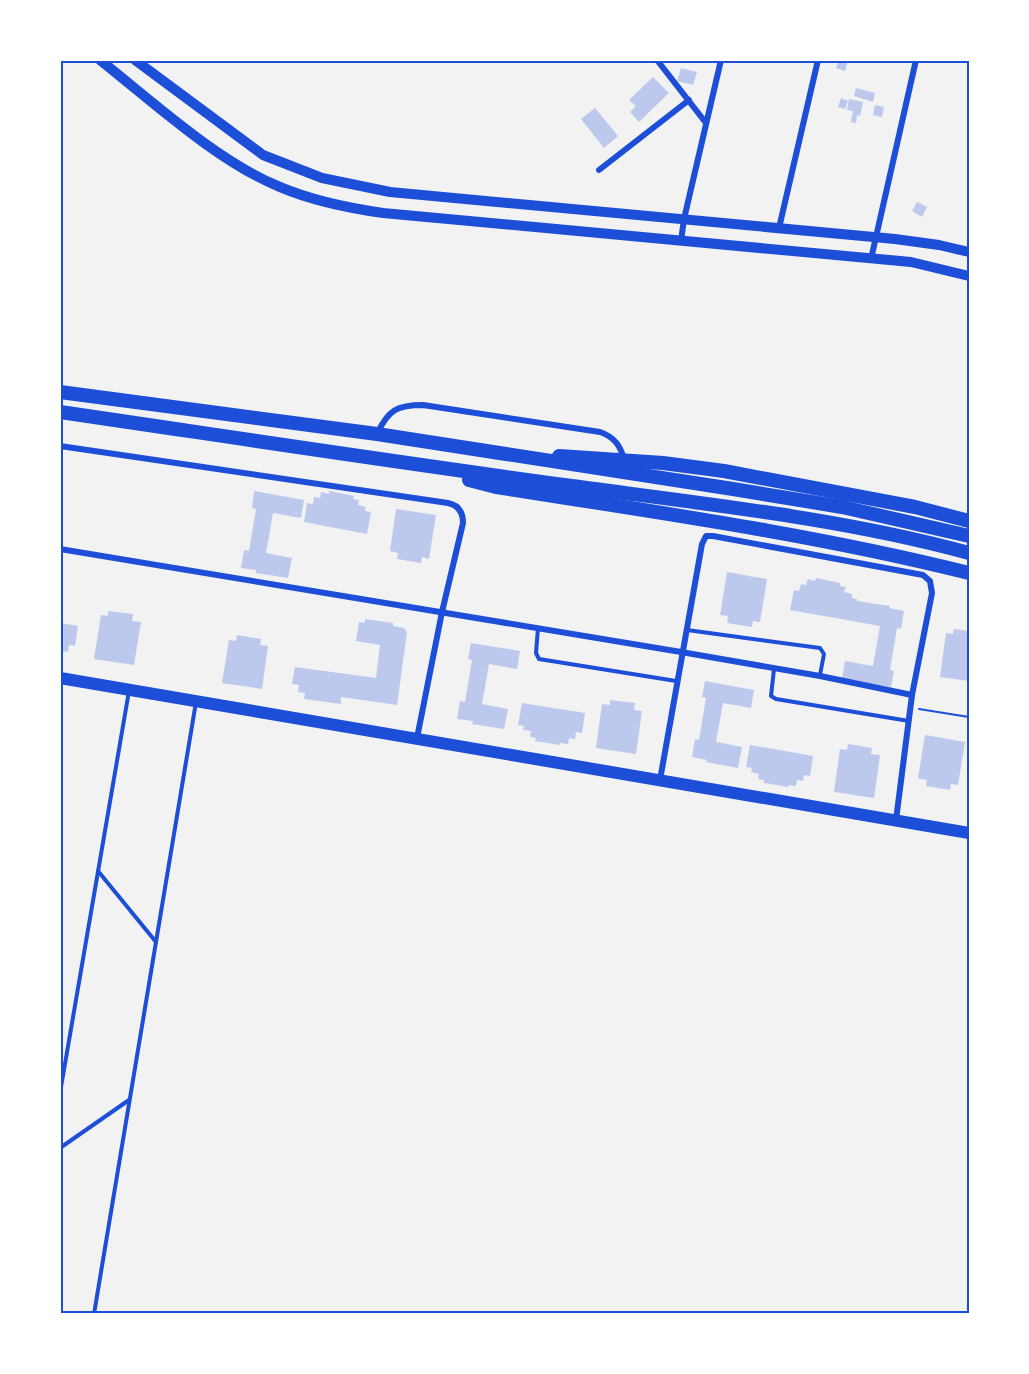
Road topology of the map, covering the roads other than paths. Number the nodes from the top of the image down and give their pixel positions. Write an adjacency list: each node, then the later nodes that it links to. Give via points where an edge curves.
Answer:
1 (100, 60): 13 (street, via 249,171 280,187 341,207)
2 (135, 60): 10 (street, via 263,155 322,178 390,192)
3 (657, 60): 7 (street)
4 (721, 60): 8 (street)
5 (818, 60): 11 (street)
6 (916, 60): 12 (street)
7 (689, 100): 8 (street); 9 (street)
8 (706, 123): 10 (street)
9 (599, 170)
10 (684, 219): 11 (street); 13 (street)
11 (779, 228): 12 (street)
12 (874, 237): 14 (street); 15 (street)
13 (681, 241): 15 (street)
14 (969, 252)
15 (871, 259): 16 (street, via 911,262)
16 (969, 276)
17 (60, 392): 19 (highway)
18 (60, 412): 23 (highway)
19 (377, 434): 21 (highway); 22 (street, via 396,409 423,405 600,432 617,443)
20 (60, 446): 29 (street, via 452,504 461,511 463,523)
21 (527, 458): 22 (highway); 25 (highway, via 830,505)
22 (624, 460): 24 (highway, via 724,471)
23 (439, 468): 27 (highway, via 753,512 901,536); 28 (highway, via 496,487 801,536)
24 (969, 521)
25 (969, 536)
26 (60, 549): 29 (street)
27 (969, 553)
28 (969, 573)
29 (442, 612): 30 (street); 41 (street)
30 (538, 628): 32 (street); 36 (lane, via 539,659)
31 (686, 630): 32 (street); 34 (lane, via 820,648 824,654); 38 (street, via 706,536 923,575 930,581 932,592)
32 (681, 652): 33 (street); 36 (street)
33 (774, 669): 34 (street); 40 (lane, via 770,692 776,699)
34 (820, 676): 38 (street)
35 (60, 678): 37 (main road)
36 (676, 681): 42 (street)
37 (129, 690): 39 (main road); 45 (lane)
38 (912, 695): 40 (street)
39 (196, 701): 41 (main road); 46 (lane)
40 (909, 721): 43 (street)
41 (417, 738): 42 (main road)
42 (660, 780): 43 (main road)
43 (896, 820): 44 (main road)
44 (969, 833)
45 (98, 870): 46 (lane); 47 (lane)
46 (156, 942): 48 (lane)
47 (60, 1093)
48 (130, 1099): 49 (lane); 50 (lane)
49 (60, 1148)
50 (94, 1314)

